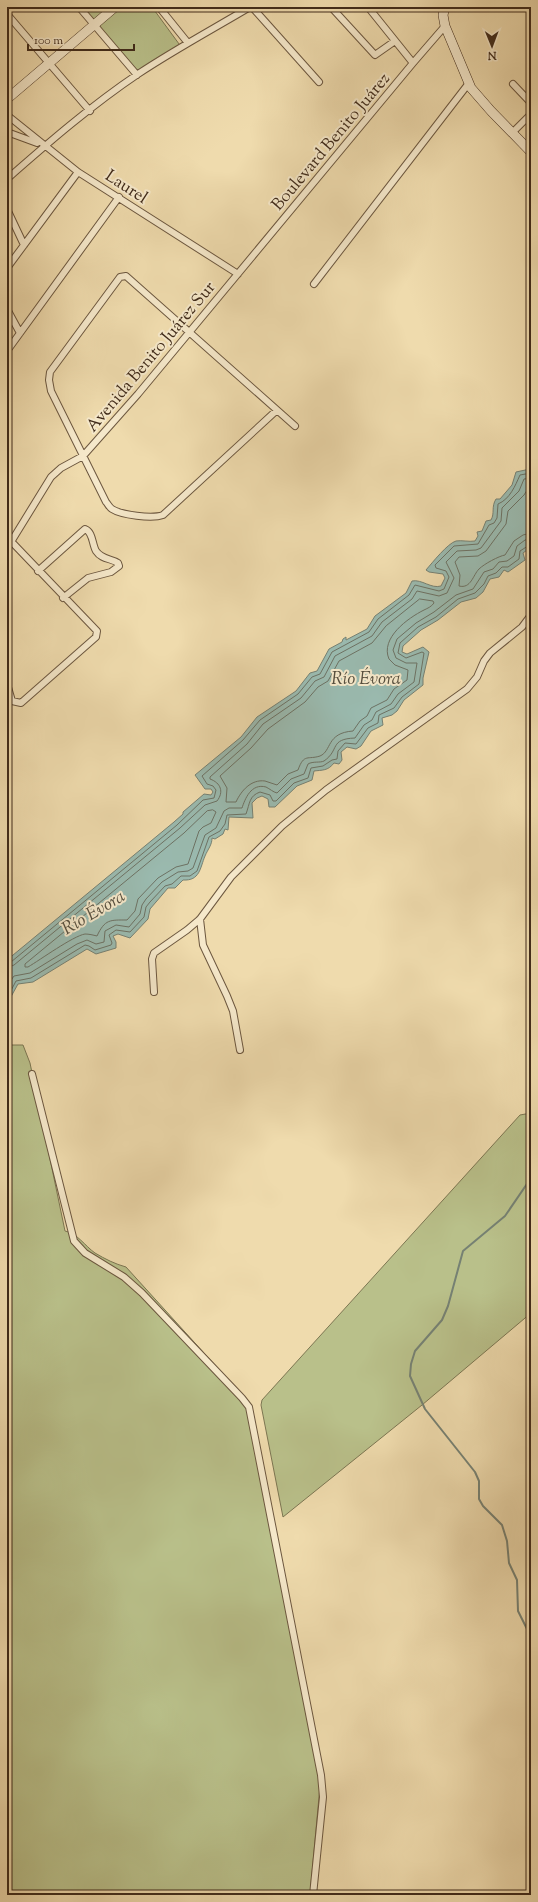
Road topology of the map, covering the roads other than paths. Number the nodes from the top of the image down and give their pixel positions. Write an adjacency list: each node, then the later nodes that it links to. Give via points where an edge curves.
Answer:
1 (79, 7): 10 (street)
2 (115, 7): 10 (street)
3 (159, 7): 13 (street)
4 (251, 7): 8 (street); 17 (street)
5 (331, 7): 12 (street, via 375,55)
6 (368, 7): 12 (street)
7 (444, 7): 11 (street)
8 (241, 9): 13 (street)
9 (7, 14): 14 (street)
10 (95, 26): 14 (street); 16 (street)
11 (445, 26): 15 (street, Boulevard Benito Juárez); 18 (street)
12 (395, 41): 15 (street)
13 (188, 43): 16 (street)
14 (49, 63): 20 (street); 22 (street)
15 (413, 63): 35 (street, Boulevard Benito Juárez)
16 (137, 75): 22 (street)
17 (319, 82)
18 (469, 83): 26 (street); 36 (street)
19 (513, 84): 21 (street)
20 (7, 99)
21 (531, 103)
22 (90, 111): 27 (street)
23 (531, 114): 26 (street)
24 (7, 115): 27 (street, Laurel)
25 (7, 132): 27 (street)
26 (512, 133): 28 (street)
27 (43, 146): 29 (street, Laurel); 30 (street)
28 (531, 152)
29 (78, 172): 31 (street, Laurel); 33 (street)
30 (7, 179)
31 (119, 198): 35 (street, Laurel); 39 (street)
32 (7, 209): 33 (street)
33 (24, 245): 34 (street)
34 (7, 268)
35 (238, 274): 38 (street, Avenida Benito Juárez Sur)
36 (314, 284)
37 (7, 308): 39 (street)
38 (190, 332): 41 (street); 43 (street, Avenida Benito Juárez Sur); 43 (street, via 126,276 120,277 50,372 51,392)
39 (20, 333): 40 (street)
40 (7, 351)
41 (277, 410): 42 (street); 43 (street, via 159,516 129,514 111,508)
42 (294, 426)
43 (83, 456): 44 (street, Avenida Benito Juárez Sur, via 61,468 51,477)
44 (9, 540): 45 (street)
45 (38, 571): 46 (street); 46 (street, via 85,529 89,532 100,556 116,562 119,566 111,572 88,578)
46 (63, 598): 48 (street, via 97,631 96,637 22,703 12,701)
47 (531, 615): 49 (street, via 522,627 490,653 477,678 466,689 326,790 282,826 231,877)
48 (7, 684)
49 (200, 918): 50 (street, via 154,953); 51 (street, via 203,945 229,1001)
50 (154, 992)
51 (240, 1050)
52 (32, 1074): 53 (street, via 74,1241 85,1253 136,1287 249,1407 322,1775 323,1797)
53 (313, 1895)

